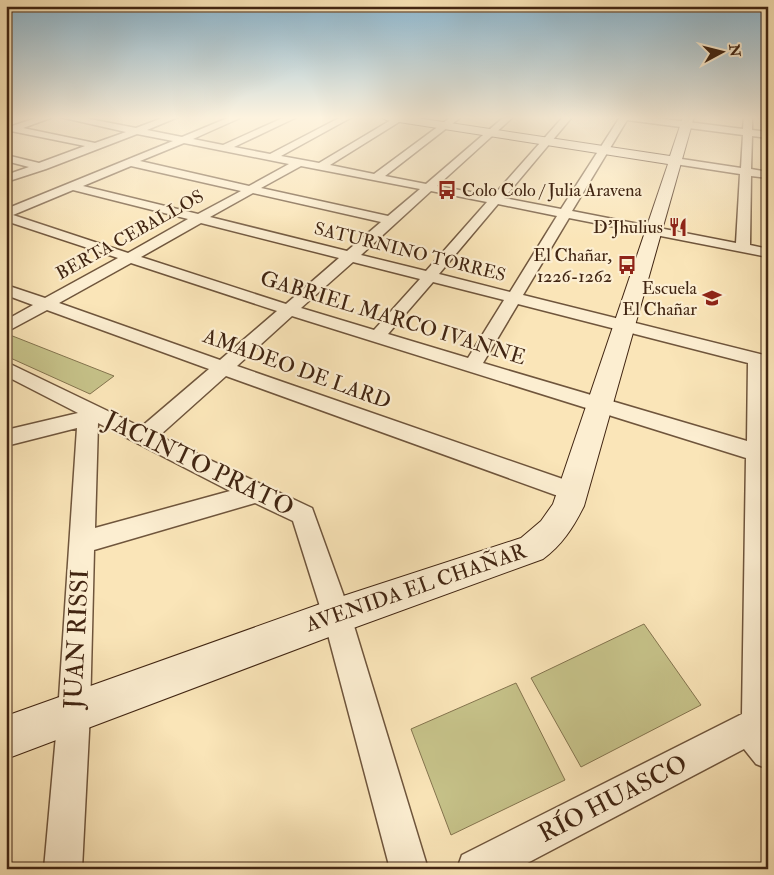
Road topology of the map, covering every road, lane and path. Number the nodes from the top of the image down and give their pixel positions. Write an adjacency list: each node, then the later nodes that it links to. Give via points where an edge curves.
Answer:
1 (6, 158): 15 (street)
2 (64, 158): 15 (street)
3 (119, 158): 22 (street, via 88,179)
4 (134, 158): 24 (street)
5 (275, 158): 14 (street)
6 (335, 158): 16 (street)
7 (402, 158): 20 (street)
8 (463, 158): 23 (street)
9 (533, 158): 25 (street)
10 (599, 158): 26 (street)
11 (668, 158): 13 (street)
12 (746, 158): 17 (street)
13 (676, 159): 17 (street); 30 (street, AVENIDA EL CHAÑAR)
14 (298, 163): 16 (street); 24 (street, BERTA CEBALLOS)
15 (40, 167): 18 (street); 21 (street)
16 (320, 167): 20 (street)
17 (746, 170): 19 (street); 31 (street)
18 (56, 171)
19 (768, 173)
20 (375, 178): 23 (street)
21 (6, 179)
22 (72, 180): 27 (street); 28 (street, SATURNINO TORRES)
23 (429, 188): 25 (street); 29 (street)
24 (250, 189): 28 (street, BERTA CEBALLOS); 29 (street)
25 (496, 201): 26 (street); 35 (street)
26 (565, 214): 30 (street); 37 (street)
27 (6, 216): 34 (street, GABRIEL MARCO IVANNE)
28 (198, 218): 33 (street, SATURNINO TORRES); 34 (street, BERTA CEBALLOS)
29 (391, 221): 33 (street)
30 (653, 231): 31 (street); 40 (street, AVENIDA EL CHAÑAR)
31 (743, 248): 32 (street)
32 (768, 253)
33 (350, 256): 35 (street, SATURNINO TORRES); 39 (street)
34 (129, 257): 38 (street, BERTA CEBALLOS); 39 (street, GABRIEL MARCO IVANNE)
35 (430, 276): 37 (street, SATURNINO TORRES); 42 (street)
36 (6, 290): 38 (street, AMADEO DE LARD)
37 (514, 298): 40 (street, SATURNINO TORRES); 44 (street)
38 (46, 304): 41 (street, BERTA CEBALLOS); 46 (street, AMADEO DE LARD)
39 (289, 310): 42 (street, GABRIEL MARCO IVANNE); 46 (street)
40 (623, 326): 43 (street, SATURNINO TORRES); 48 (street, AVENIDA EL CHAÑAR)
41 (6, 327)
42 (377, 337): 44 (street, GABRIEL MARCO IVANNE)
43 (762, 361): 52 (street)
44 (472, 366): 48 (street, GABRIEL MARCO IVANNE)
45 (6, 368): 47 (street, JACINTO PRATO)
46 (224, 368): 50 (street); 53 (street, AMADEO DE LARD)
47 (18, 382): 49 (street, JACINTO PRATO)
48 (599, 405): 52 (street, GABRIEL MARCO IVANNE); 53 (street, AVENIDA EL CHAÑAR)
49 (87, 414): 50 (street, JACINTO PRATO); 51 (street); 55 (street, JUAN RISSI)
50 (144, 437): 54 (street, JACINTO PRATO)
51 (6, 438)
52 (762, 454): 58 (street)
53 (572, 492): 56 (street, AVENIDA EL CHAÑAR, via 562,519 553,532 531,549)
54 (257, 493): 55 (street); 56 (street, JACINTO PRATO, via 303,516)
55 (81, 543): 57 (street, JUAN RISSI)
56 (337, 616): 57 (street, AVENIDA EL CHAÑAR); 61 (street, JACINTO PRATO)
57 (74, 713): 59 (street, AVENIDA EL CHAÑAR); 60 (street, JUAN RISSI)
58 (761, 732): 62 (street, RÍO HUASCO)
59 (6, 738)
60 (63, 869)
61 (409, 869)
62 (476, 869)

